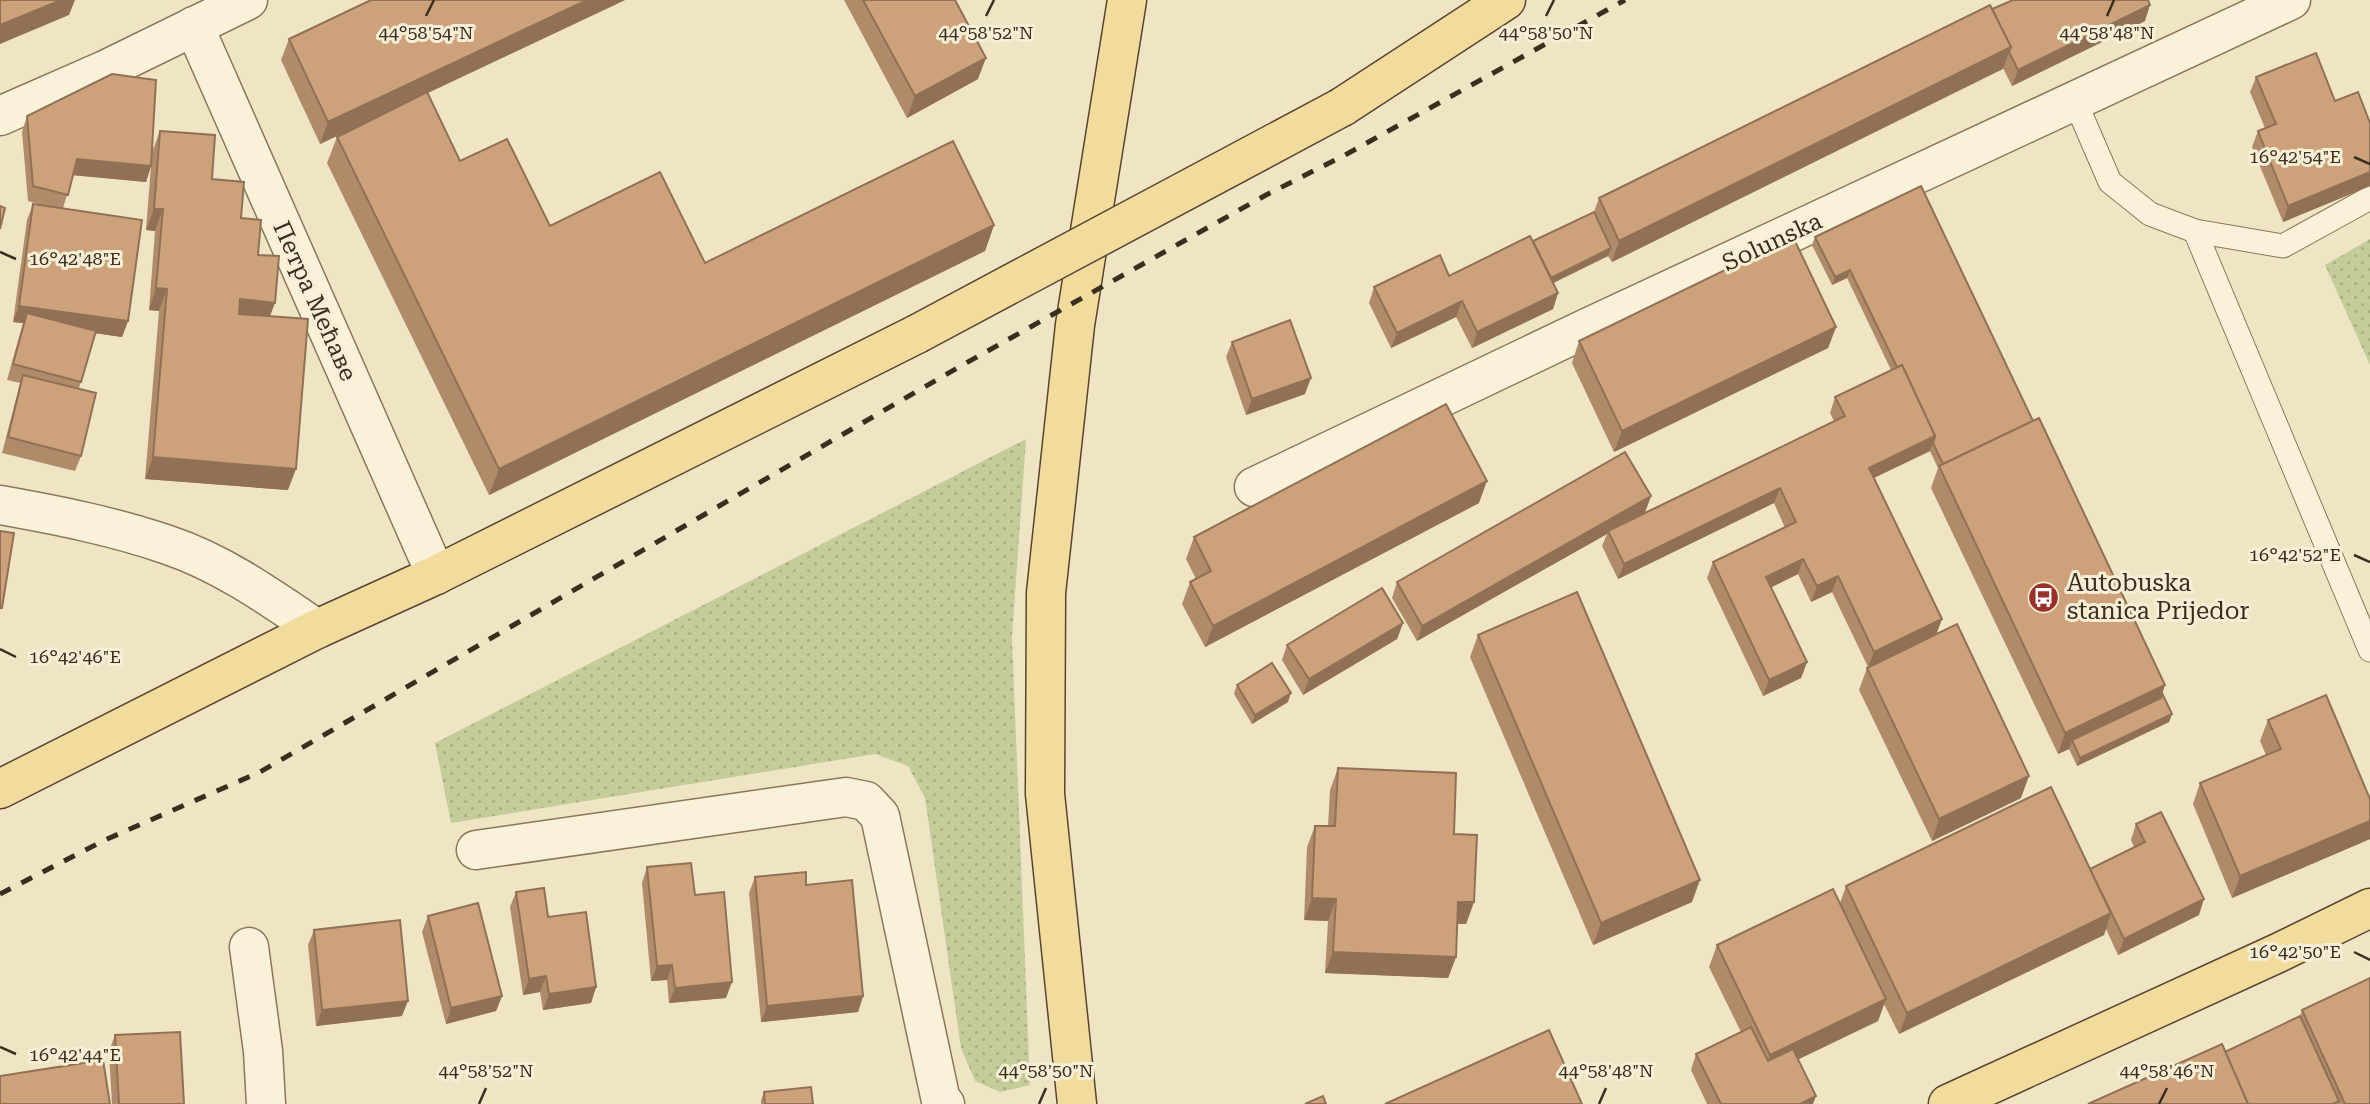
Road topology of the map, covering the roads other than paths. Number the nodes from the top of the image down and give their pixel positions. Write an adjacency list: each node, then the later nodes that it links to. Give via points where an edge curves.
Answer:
1 (248, 0): 5 (street)
2 (1127, 0): 21 (main road, via 1075,325 1046,593 1045,794)
3 (1506, 0): 12 (main road, bridge, via 1342,107 918,334)
4 (2291, 0): 6 (street, Solunska)
5 (194, 26): 7 (street); 12 (street, Петра Мећаве)
6 (2075, 101): 9 (lane, via 2110,182 2150,214); 10 (street, Solunska)
7 (0, 116)
8 (2370, 198): 9 (lane, via 2283,246)
9 (2194, 232): 14 (lane)
10 (1254, 487)
11 (0, 505): 13 (street, via 170,545 235,576)
12 (436, 575): 13 (main road)
13 (317, 629): 15 (main road)
14 (2370, 650)
15 (0, 789)
16 (476, 850): 20 (street, via 846,797 866,801 880,816)
17 (2370, 908): 22 (main road)
18 (249, 947): 19 (street)
19 (266, 1104)
20 (945, 1104)
21 (1077, 1104)
22 (1948, 1104)

